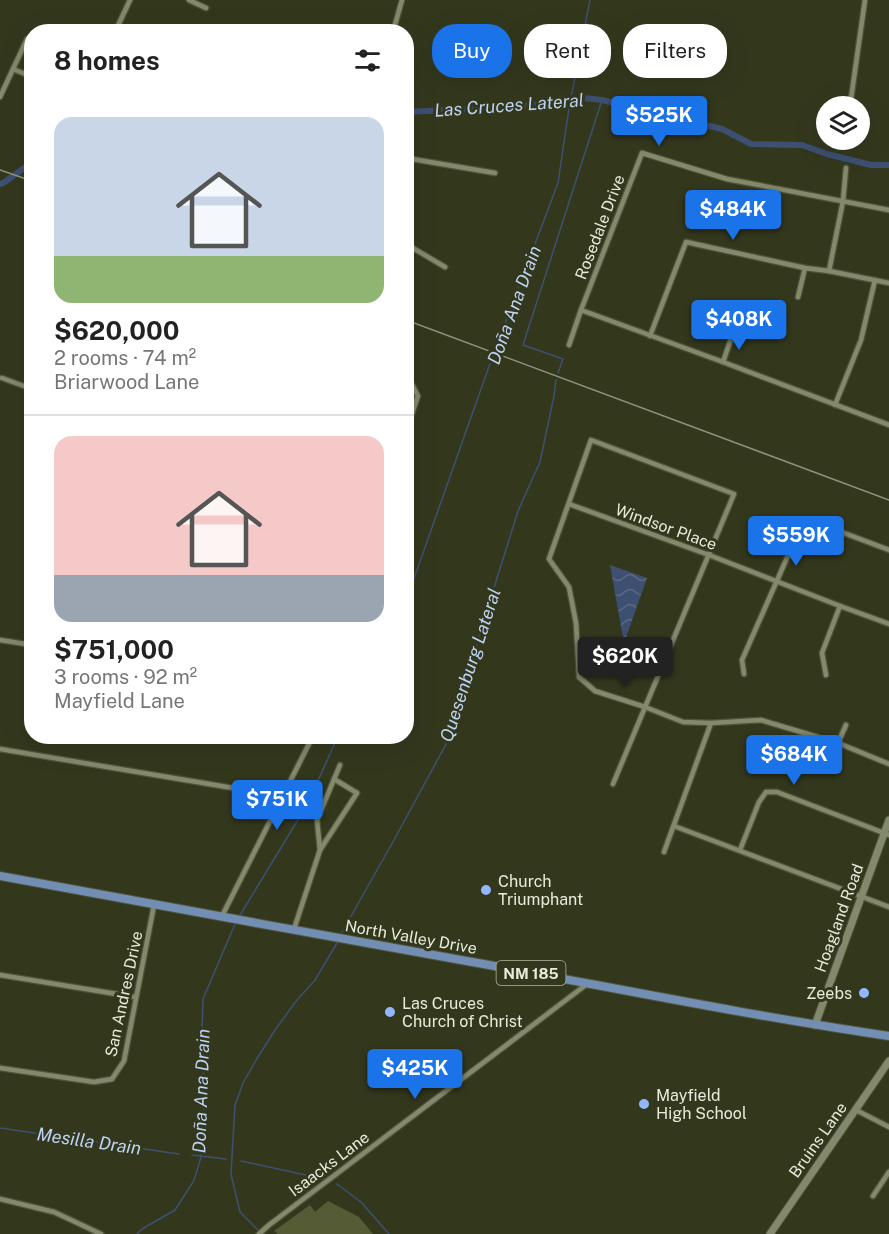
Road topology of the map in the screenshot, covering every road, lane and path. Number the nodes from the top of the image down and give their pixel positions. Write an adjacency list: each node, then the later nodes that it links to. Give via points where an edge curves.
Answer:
1 (130, 0): 6 (street)
2 (189, 0): 5 (street)
3 (402, 0): 7 (street)
4 (865, 0): 11 (street)
5 (206, 8)
6 (118, 24)
7 (395, 24)
8 (24, 45): 9 (street)
9 (13, 69): 10 (street); 12 (street)
10 (24, 74)
11 (851, 96)
12 (0, 98)
13 (414, 159): 15 (street)
14 (846, 168): 16 (street)
15 (495, 173)
16 (843, 201): 17 (street, Rosedale Drive); 21 (street); 25 (street, Rosedale Drive, via 727,179 642,153)
17 (889, 210)
18 (414, 249): 19 (street)
19 (445, 267)
20 (805, 268): 21 (street); 24 (street); 27 (street, via 686,242)
21 (829, 271): 22 (street)
22 (875, 280): 23 (street); 33 (street, via 861,340)
23 (889, 283)
24 (798, 297)
25 (581, 310): 27 (street); 28 (street, Rosedale Drive)
26 (734, 333): 29 (street)
27 (650, 336): 29 (street)
28 (569, 345)
29 (723, 362): 33 (street)
30 (2, 378): 31 (street)
31 (24, 386)
32 (414, 388): 34 (street, via 418,396)
33 (835, 405): 35 (street)
34 (414, 408)
35 (889, 425)
36 (569, 504): 38 (street, Windsor Place); 38 (street, via 591,440 735,494); 46 (street, via 549,559 568,587 576,623 579,676 595,691)
37 (889, 550): 39 (street, via 812,521 801,526)
38 (709, 555): 39 (street, Windsor Place); 46 (street)
39 (776, 582): 40 (street, Windsor Place); 44 (street, via 742,660)
40 (840, 606): 41 (street, Windsor Place); 45 (street, via 822,653)
41 (889, 624)
42 (0, 640): 43 (street)
43 (24, 644)
44 (744, 674)
45 (826, 675)
46 (645, 707): 47 (street, via 684,722); 55 (street)
47 (711, 723): 49 (street, via 761,720); 58 (street)
48 (846, 725): 49 (street)
49 (838, 742): 52 (street)
50 (309, 744): 56 (street)
51 (0, 749): 56 (street, via 244,790)
52 (889, 764)
53 (340, 765): 54 (street)
54 (334, 779): 60 (street, via 317,820); 60 (street, via 357,793)
55 (613, 784)
56 (279, 802): 67 (street)
57 (889, 820): 59 (street, Hoagland Road)
58 (674, 826): 61 (street); 62 (street)
59 (886, 834): 61 (street, via 777,792 766,792); 64 (street, Hoagland Road)
60 (320, 850): 68 (street)
61 (741, 850): 64 (street)
62 (664, 852)
63 (0, 876): 65 (main road, North Valley Drive / NM 185)
64 (861, 897): 66 (street); 72 (street, Hoagland Road)
65 (154, 905): 67 (main road, North Valley Drive / NM 185); 71 (street, San Andres Drive)
66 (889, 907)
67 (225, 917): 68 (main road, North Valley Drive / NM 185)
68 (294, 929): 70 (main road, North Valley Drive / NM 185)
69 (0, 975): 71 (street)
70 (587, 984): 72 (main road, North Valley Drive / NM 185); 82 (street, Isaacks Lane)
71 (135, 997): 75 (street, San Andres Drive, via 124,1061 112,1079 94,1082)
72 (815, 1025): 73 (main road, North Valley Drive / NM 185)
73 (889, 1036)
74 (889, 1061): 76 (street, Bruins Lane)
75 (0, 1068)
76 (856, 1110): 77 (street); 83 (street, Bruins Lane)
77 (889, 1127)
78 (889, 1172): 79 (street)
79 (873, 1196)
80 (0, 1199): 81 (street, via 54,1212)
81 (101, 1234)
82 (260, 1234)
83 (770, 1234)

